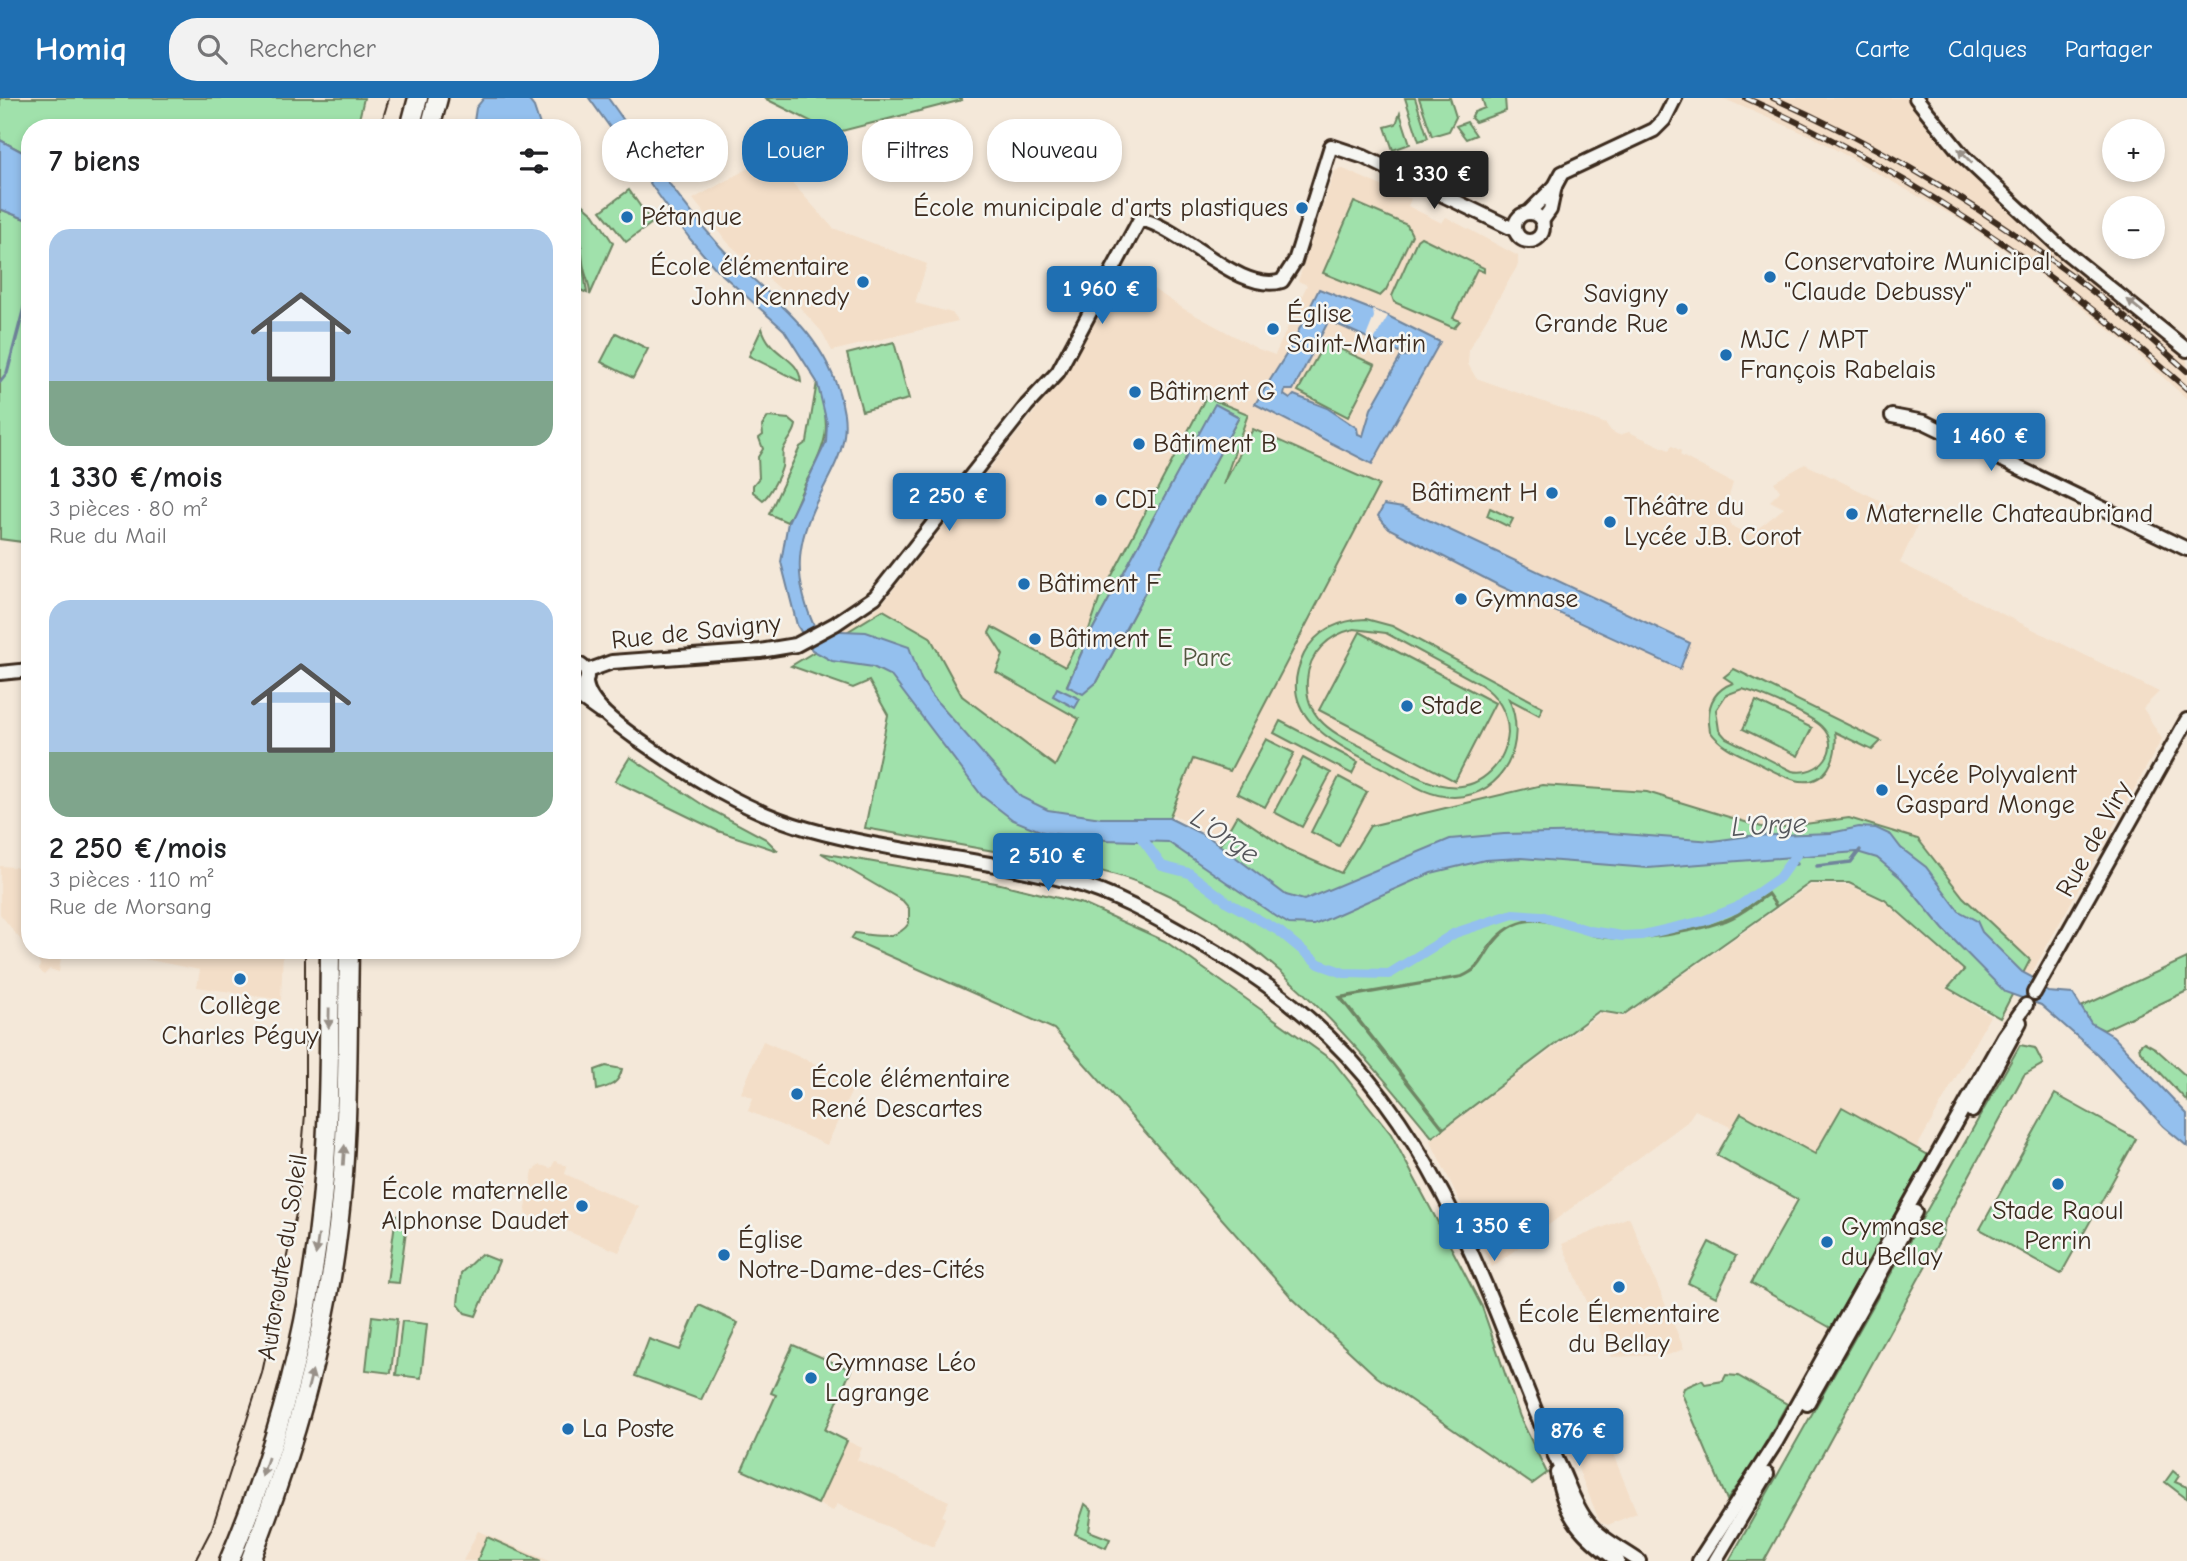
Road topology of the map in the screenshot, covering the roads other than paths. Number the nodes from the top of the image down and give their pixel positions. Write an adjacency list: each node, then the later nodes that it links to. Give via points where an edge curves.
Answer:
1 (418, 98): 5 (highway)
2 (438, 98): 6 (highway)
3 (1675, 98): 7 (street, via 1654,130 1562,173)
4 (1916, 98): 11 (street, one-way to 4, via 2062,249 1964,156)
5 (412, 119)
6 (432, 119)
7 (1555, 186): 8 (street); 9 (street, via 1550,210)
8 (1528, 213): 9 (street); 10 (street, via 1519,217)
9 (1542, 221): 10 (street, via 1536,239 1523,240)
10 (1515, 230): 17 (street, Rue de Savigny, via 1331,146 1295,261 1282,281 1266,284 1254,280 1161,225 1140,219 1058,372 875,597 796,645 612,662)
11 (2187, 350)
12 (1892, 416): 13 (street, via 1924,422)
13 (2187, 549)
14 (581, 665): 17 (street, Rue de Savigny)
15 (21, 671): 16 (street)
16 (0, 673)
17 (587, 677): 18 (street, Rue de Savigny); 21 (street, via 591,697)
18 (581, 683)
19 (581, 697): 21 (street)
20 (2187, 720): 24 (street, Rue de Viry)
21 (617, 723): 25 (street, via 670,762 739,802 809,830 1100,890 1238,965 1281,994 1347,1052 1385,1097 1441,1186)
22 (330, 959): 26 (highway, Autoroute du Soleil, one-way to 26, via 327,1127 311,1284 282,1413)
23 (349, 959): 27 (highway, Autoroute du Soleil, one-way to 23, via 304,1404 332,1273 345,1146)
24 (2037, 987)
25 (1568, 1496): 28 (street, via 1584,1536); 29 (street, via 1595,1531)
26 (229, 1561)
27 (250, 1561)
28 (1618, 1561)
29 (1639, 1561)
30 (1699, 1561): 31 (street, via 1756,1477 2004,1036 2026,1006 2012,1040)
31 (1715, 1561)

